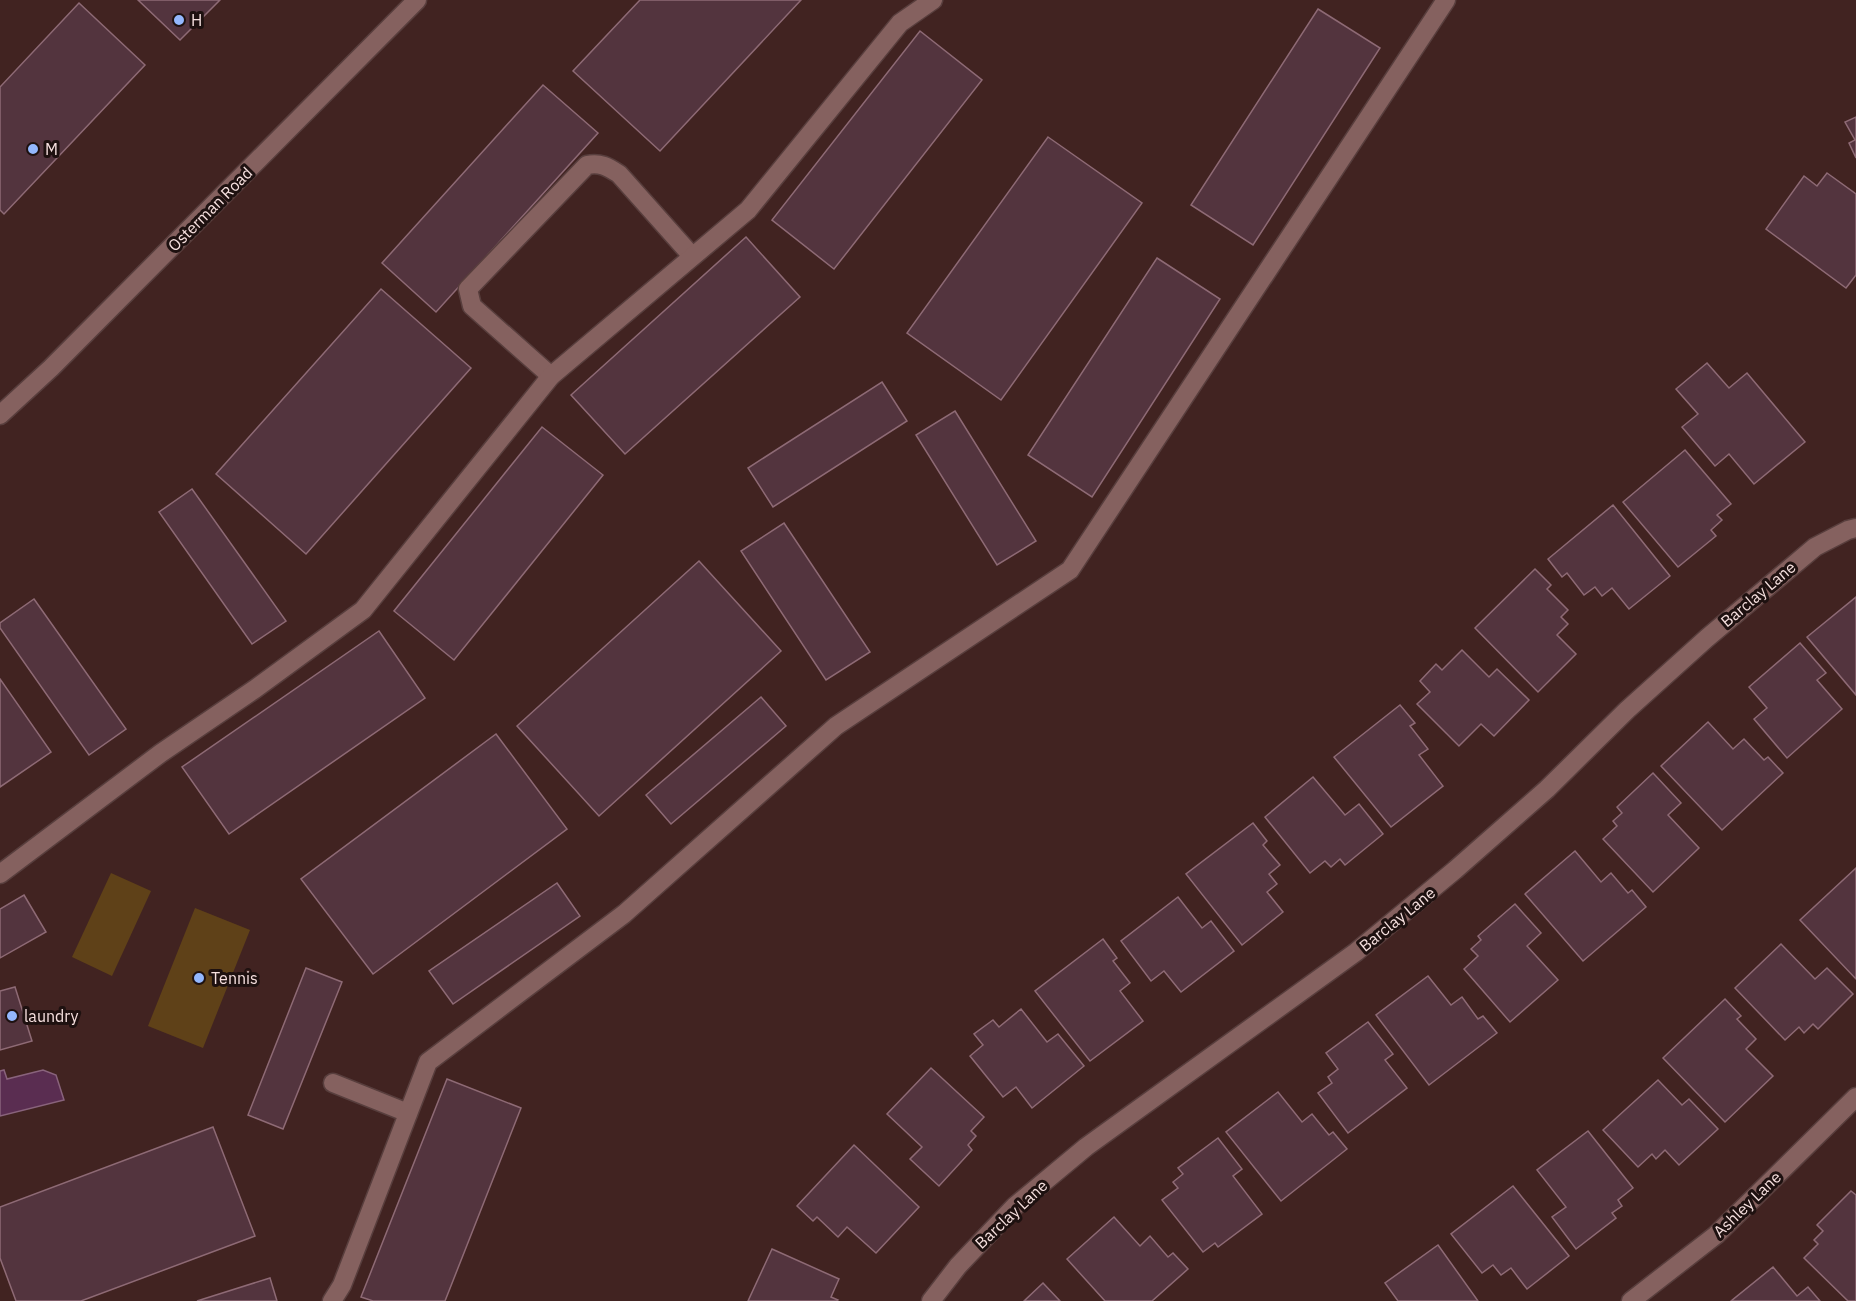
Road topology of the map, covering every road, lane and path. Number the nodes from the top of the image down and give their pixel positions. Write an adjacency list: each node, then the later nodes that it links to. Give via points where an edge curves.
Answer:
1 (417, 0): 6 (street, Osterman Road)
2 (933, 0): 4 (street, via 900,23 748,210)
3 (1446, 0): 11 (street, via 1070,570 836,726 624,914 428,1062)
4 (692, 256): 5 (street); 5 (street, via 619,174 596,163 587,165 468,289 472,306)
5 (551, 376): 8 (street, via 363,609)
6 (0, 416)
7 (1856, 528): 13 (street, Barclay Lane, via 1815,547 1707,638 1547,789 1356,952 1068,1161 1015,1206)
8 (0, 874)
9 (333, 1083): 11 (street)
10 (1856, 1097): 14 (street, Ashley Lane, via 1716,1235)
11 (408, 1113): 12 (street, via 342,1285)
12 (332, 1301)
13 (931, 1301)
14 (1631, 1301)

